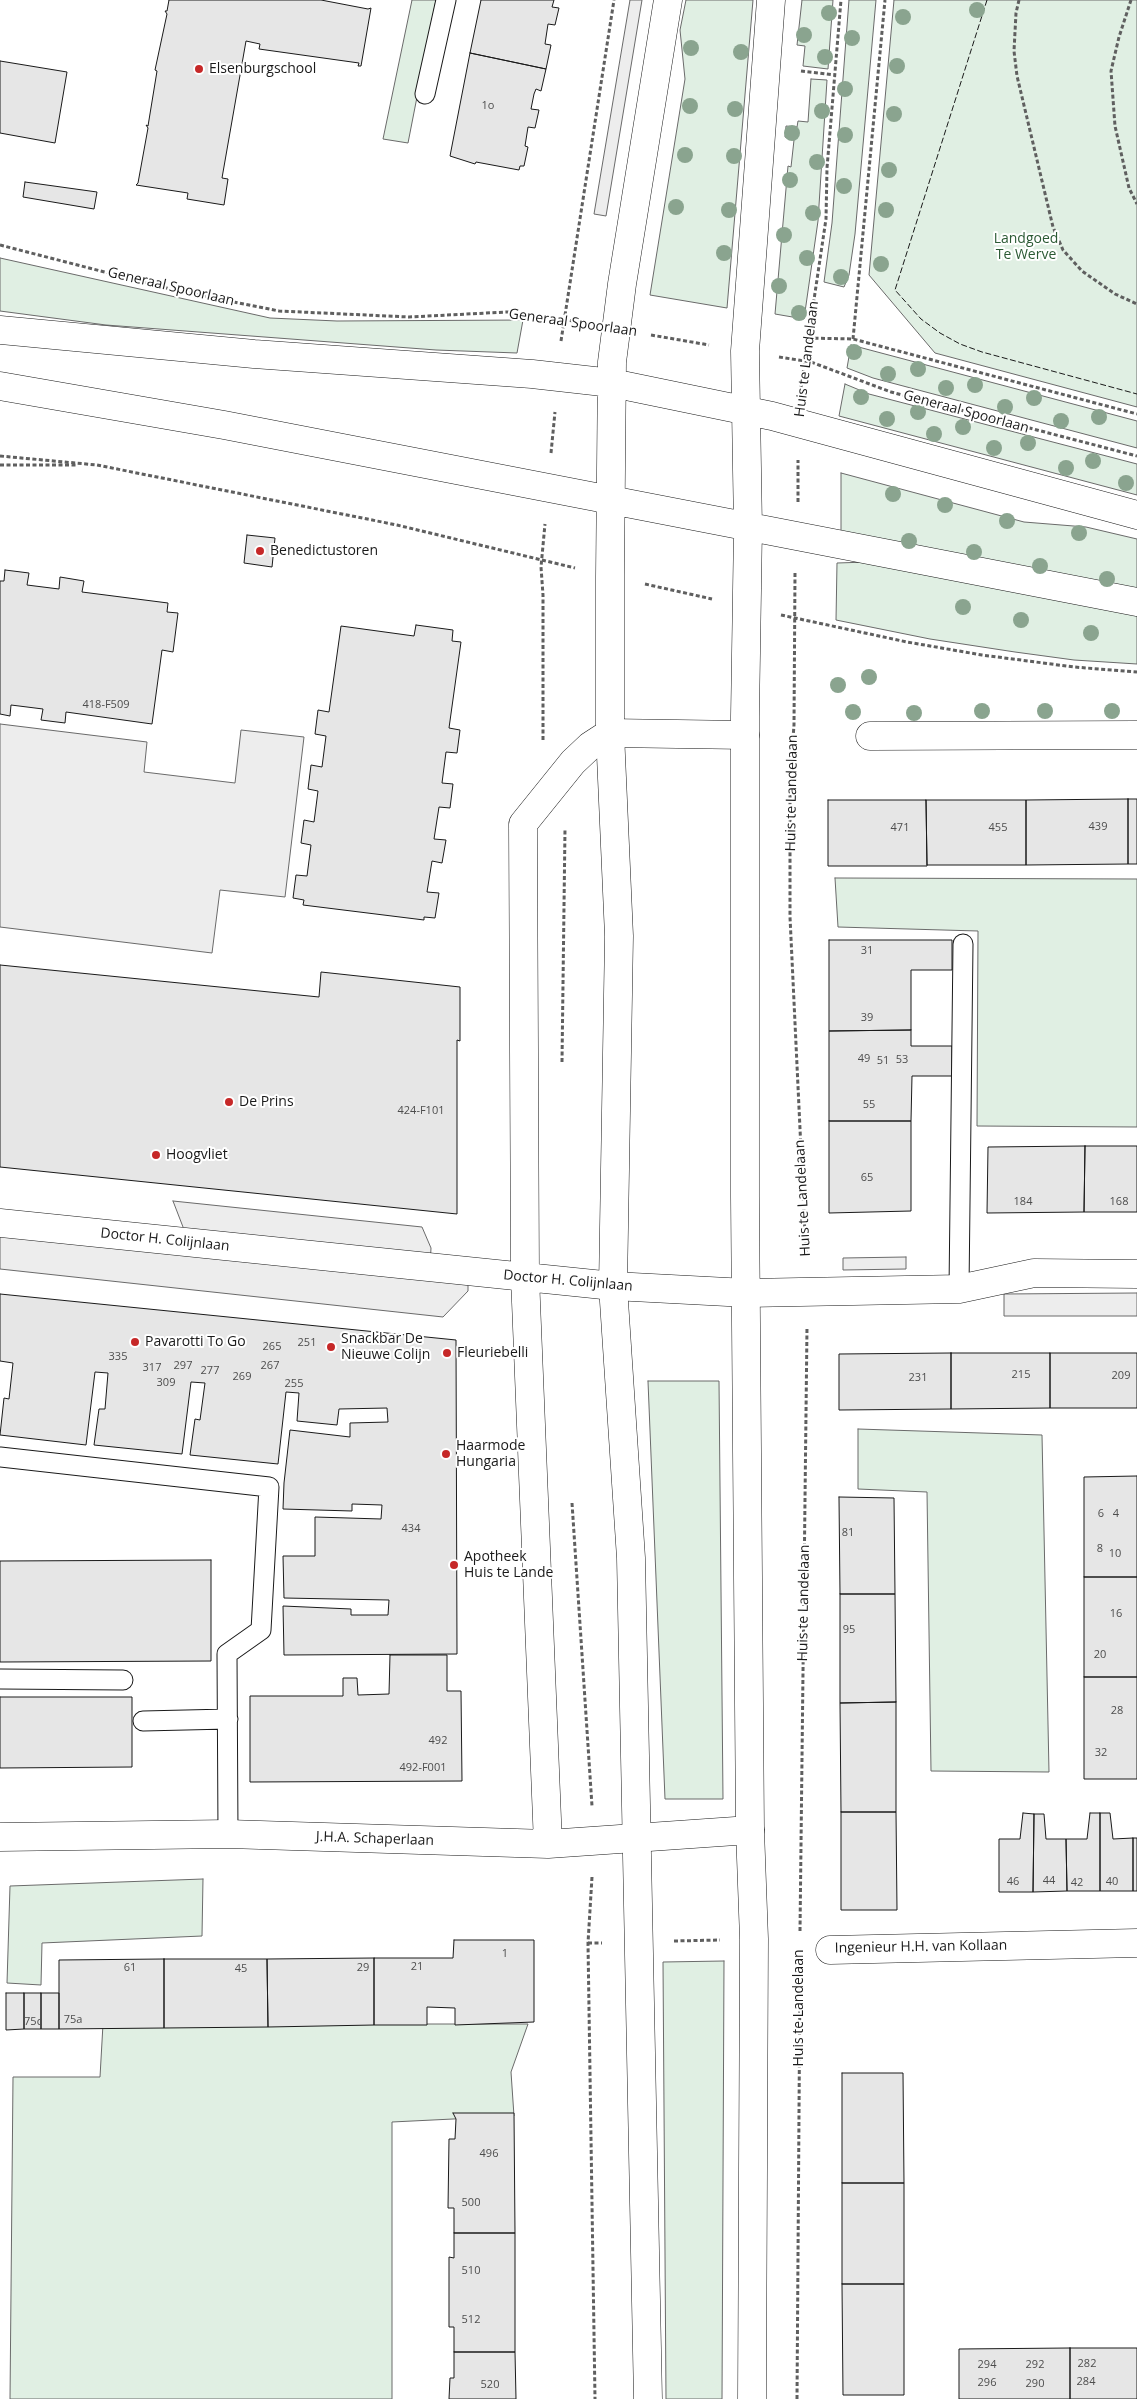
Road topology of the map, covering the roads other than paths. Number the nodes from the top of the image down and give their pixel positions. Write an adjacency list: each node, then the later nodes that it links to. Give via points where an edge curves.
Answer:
1 (446, 0): 4 (lane)
2 (668, 0): 6 (street, via 616,328)
3 (771, 0): 8 (street, via 745,351)
4 (424, 94)
5 (0, 330): 6 (street)
6 (612, 383): 8 (street); 9 (street)
7 (0, 386): 9 (street, via 224,425)
8 (744, 409): 10 (street); 11 (street)
9 (611, 501): 11 (street); 13 (street)
10 (1137, 515)
11 (748, 528): 12 (street); 14 (street)
12 (1137, 602)
13 (610, 733): 14 (street); 20 (street, via 582,753 524,824); 21 (street, via 618,936)
14 (745, 735): 23 (street)
15 (1137, 735): 16 (street)
16 (870, 736)
17 (963, 944): 22 (lane)
18 (0, 1223): 20 (street, Doctor H. Colijnlaan)
19 (1137, 1274): 22 (street, Doctor H. Colijnlaan, via 1034,1273)
20 (525, 1277): 21 (street, Doctor H. Colijnlaan); 33 (street)
21 (613, 1286): 23 (street, Doctor H. Colijnlaan); 32 (street, via 631,1558)
22 (959, 1289): 23 (street, Doctor H. Colijnlaan)
23 (747, 1293): 29 (street)
24 (0, 1457): 27 (lane, via 269,1487 261,1630 227,1654)
25 (0, 1679): 26 (lane)
26 (122, 1680)
27 (228, 1719): 28 (lane); 30 (lane)
28 (143, 1721)
29 (750, 1830): 32 (street, J.H.A. Schaperlaan); 37 (street, via 754,1939)
30 (228, 1834): 31 (street, J.H.A. Schaperlaan); 33 (street, J.H.A. Schaperlaan)
31 (0, 1837)
32 (636, 1838): 33 (street, J.H.A. Schaperlaan); 36 (street)
33 (548, 1844)
34 (1137, 1943): 35 (street, Ingenieur H.H. van Kollaan)
35 (830, 1950)
36 (648, 2399)
37 (752, 2399)

